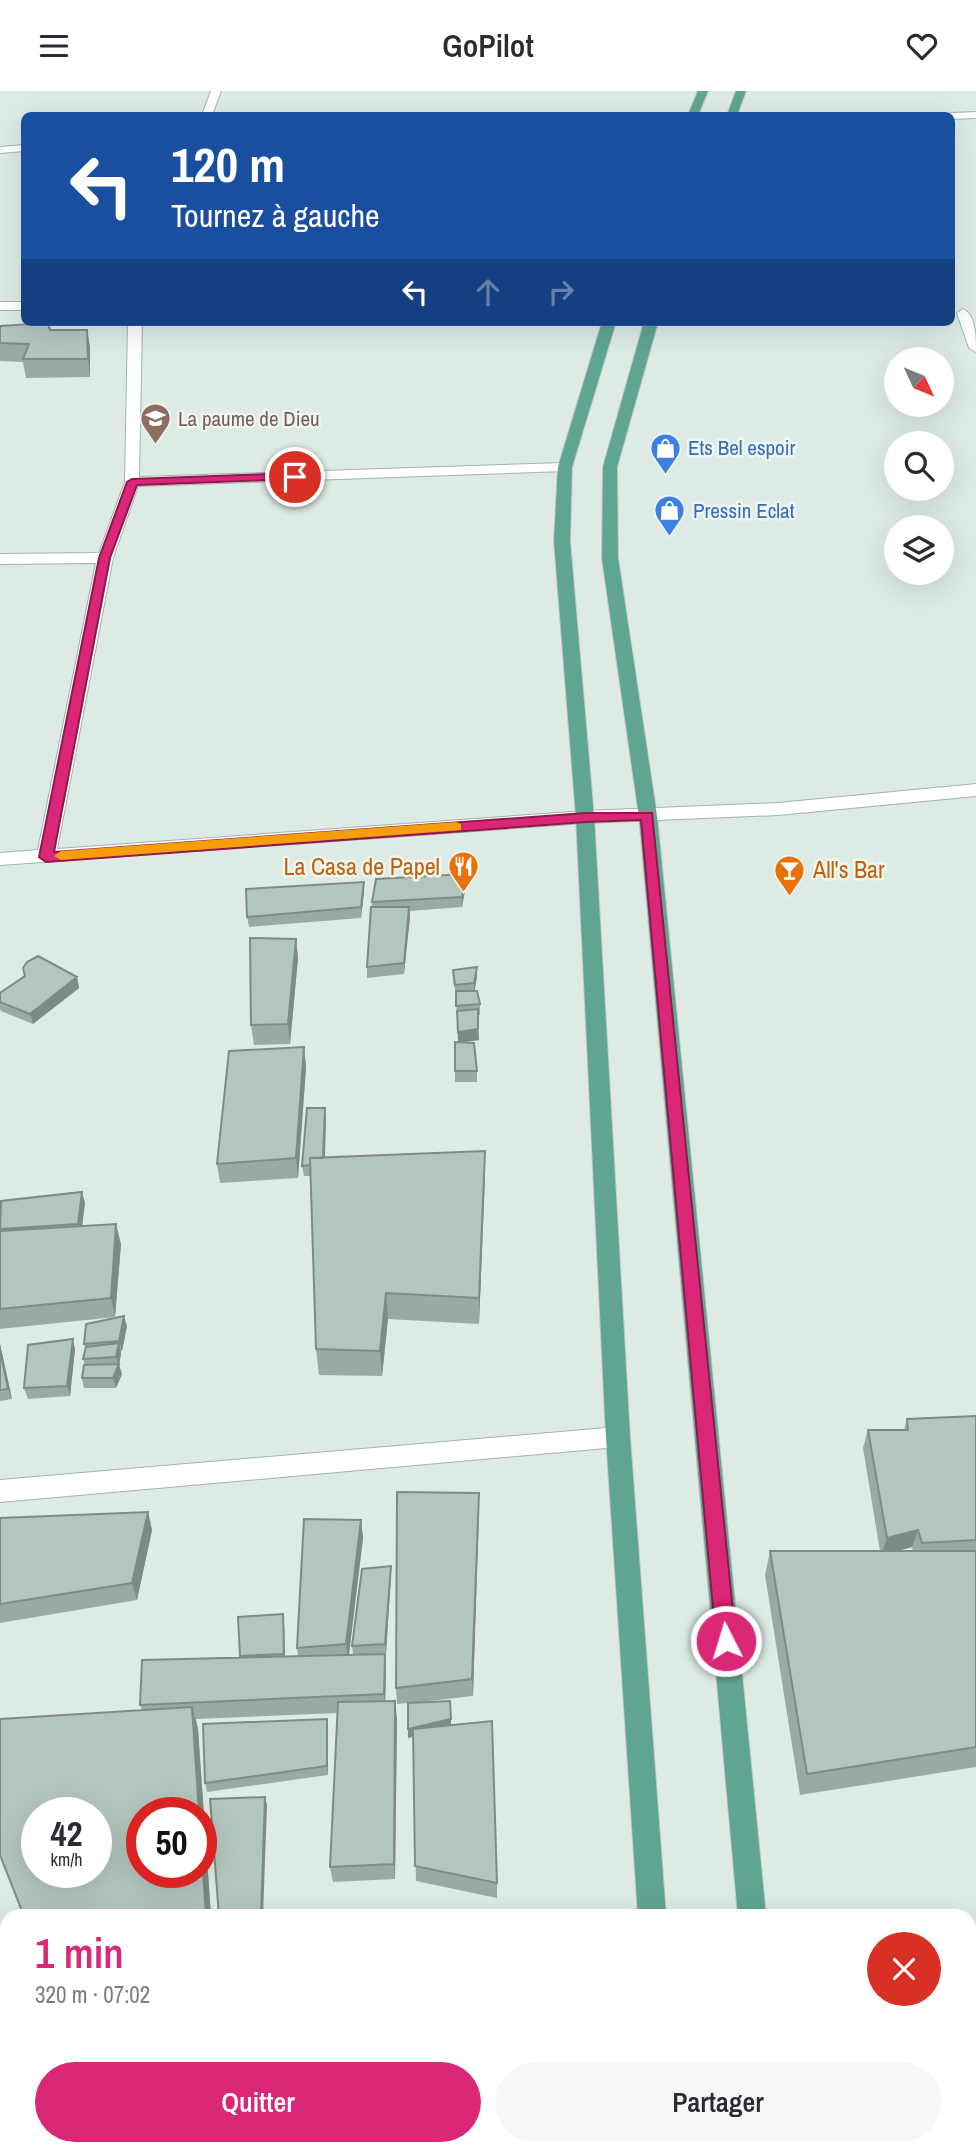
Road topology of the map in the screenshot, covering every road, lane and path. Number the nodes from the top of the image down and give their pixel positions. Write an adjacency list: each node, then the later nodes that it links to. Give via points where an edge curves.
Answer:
1 (216, 91): 4 (street)
2 (703, 91): 5 (main road)
3 (741, 91): 6 (main road)
4 (208, 112)
5 (694, 112)
6 (733, 112)
7 (957, 116): 8 (street)
8 (976, 118)
9 (21, 148): 10 (street)
10 (0, 150)
11 (0, 306): 12 (street)
12 (21, 306)
13 (964, 313): 17 (street)
14 (135, 326): 19 (street)
15 (608, 326): 18 (main road)
16 (650, 326): 23 (main road, via 610,467 610,558)
17 (976, 348)
18 (565, 467): 19 (street); 24 (main road, via 562,541)
19 (132, 482): 20 (street)
20 (105, 558): 21 (street); 25 (street)
21 (0, 559)
22 (976, 790): 23 (street)
23 (648, 816): 24 (street); 30 (main road)
24 (586, 817): 25 (street); 27 (main road)
25 (46, 857): 26 (street)
26 (0, 859)
27 (618, 1437): 28 (street); 29 (main road)
28 (0, 1491)
29 (652, 1909)
30 (751, 1909)

